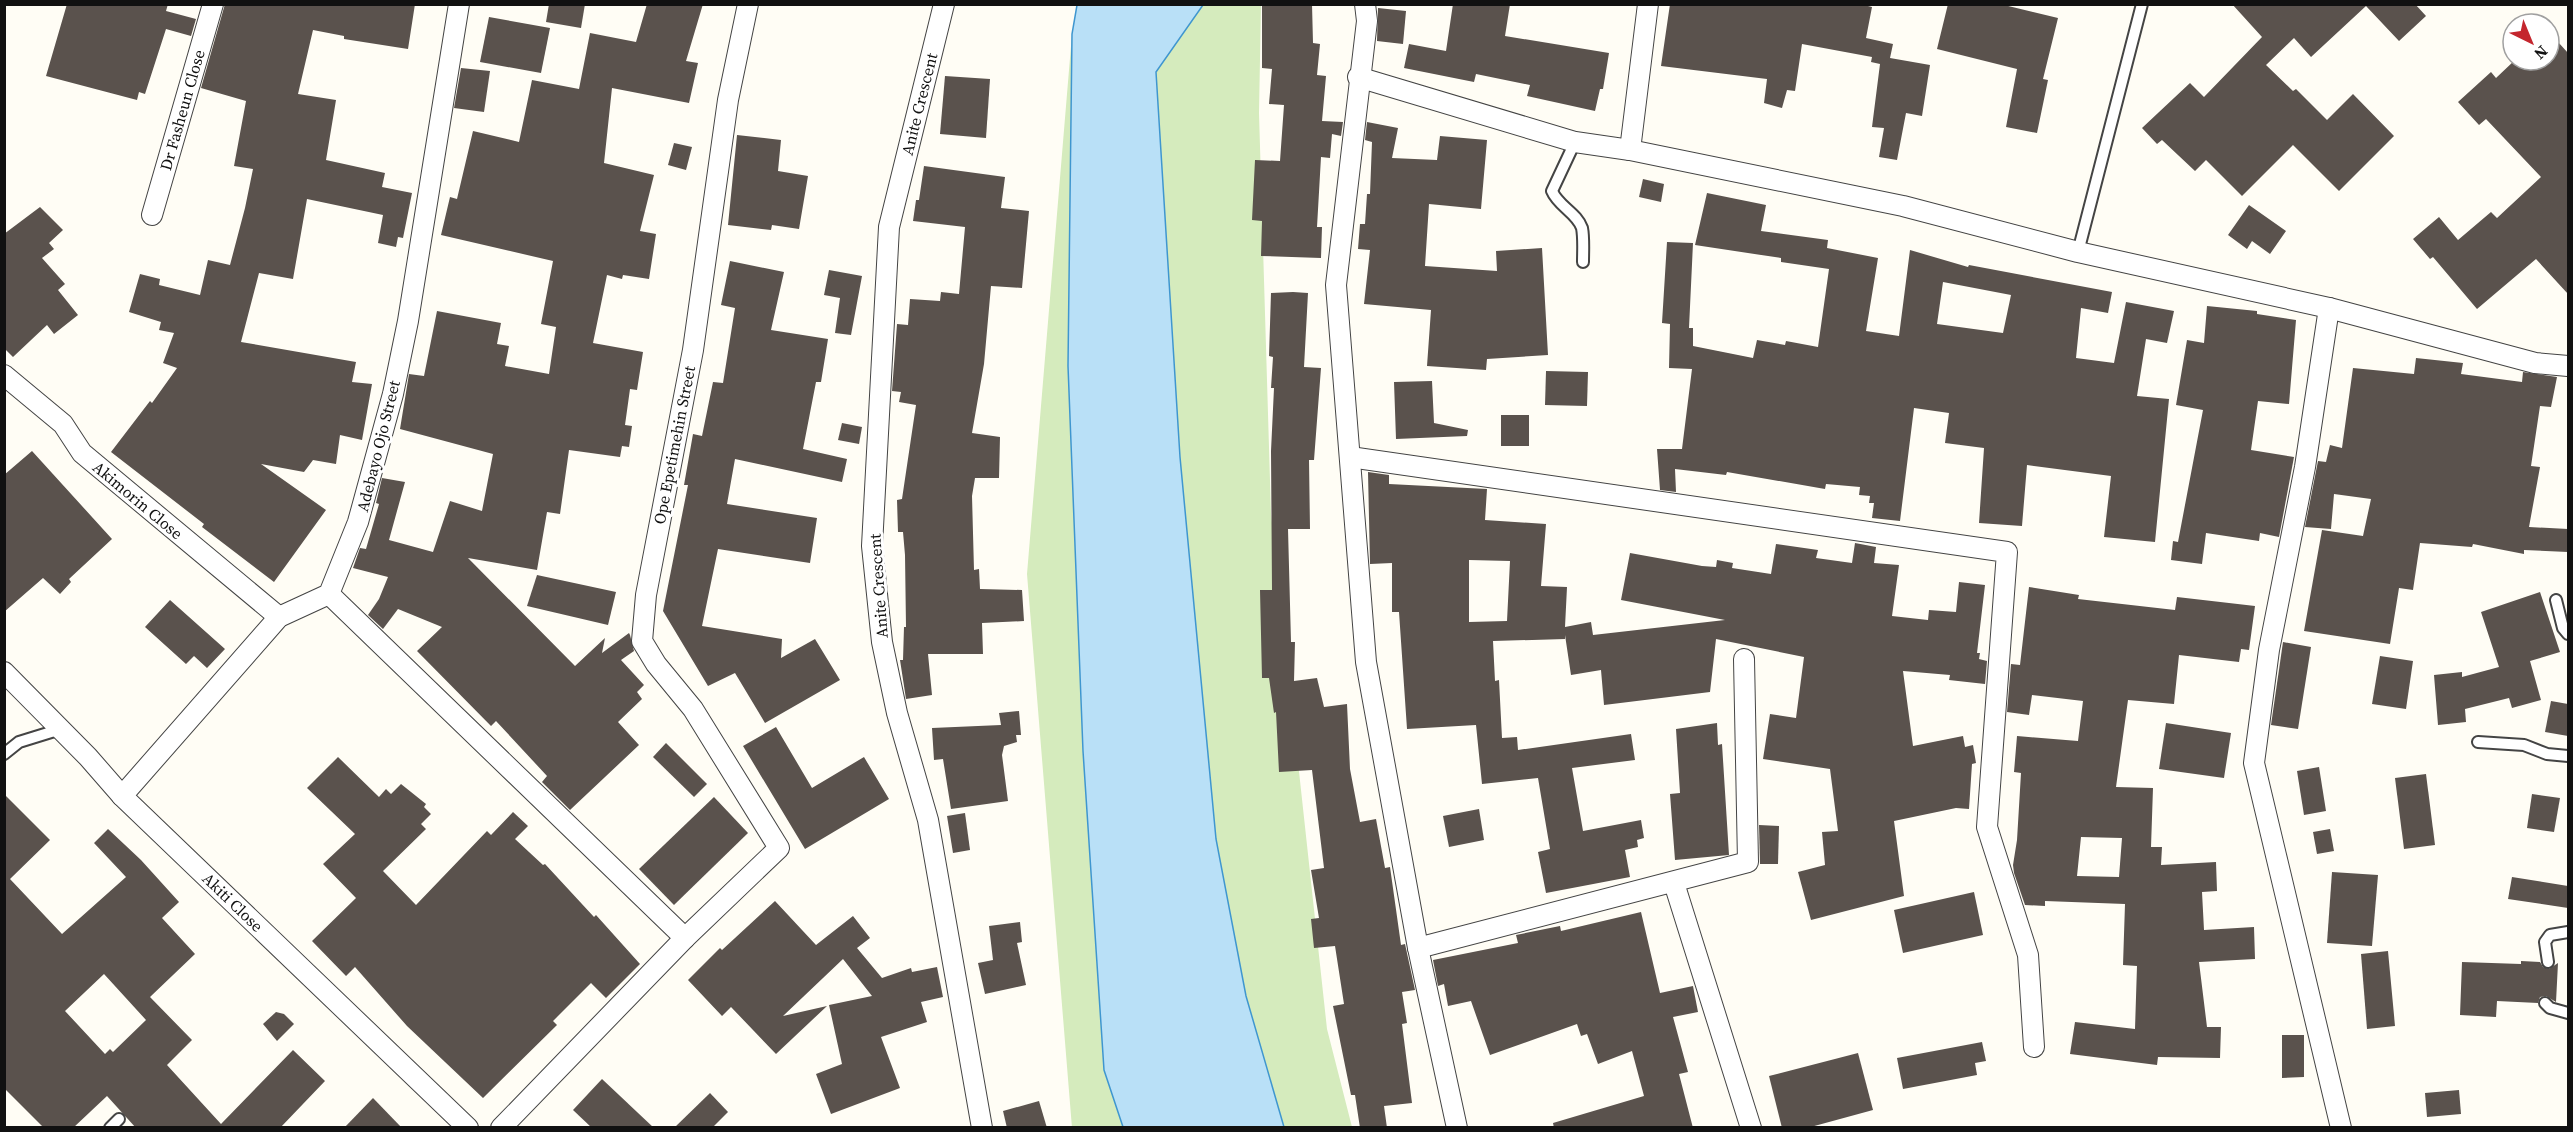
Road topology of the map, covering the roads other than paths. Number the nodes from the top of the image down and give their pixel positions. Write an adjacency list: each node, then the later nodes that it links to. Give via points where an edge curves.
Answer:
1 (213, 4): 11 (street, Dr Fasheun Close)
2 (459, 4): 18 (street, Adebayo Ojo Street, via 393,394 358,522)
3 (748, 4): 31 (street, Ope Epetimehin Street, via 728,100 693,350 648,584 642,641 693,709 778,848)
4 (944, 4): 41 (street, Anite Crescent, via 889,227 872,546 882,642 897,713 928,820)
5 (1365, 4): 8 (street, via 1367,21)
6 (1648, 4): 10 (street)
7 (2142, 4): 12 (lane)
8 (1358, 77): 9 (street); 17 (street, via 1336,285)
9 (1575, 142): 10 (street); 13 (lane, via 1552,191 1556,202 1581,227)
10 (1630, 150): 12 (street, via 1903,206)
11 (152, 216)
12 (2079, 252): 14 (street)
13 (1583, 262)
14 (2329, 308): 15 (street, via 2535,363); 44 (street, via 2305,467 2269,650 2254,763)
15 (2568, 366)
16 (4, 375): 20 (street, Akimorin Close, via 63,424 82,453)
17 (1350, 457): 32 (street, via 1366,662); 36 (street, via 2007,552 1987,827 2028,955)
18 (329, 594): 20 (street); 31 (street)
19 (2556, 600): 21 (lane)
20 (279, 617): 28 (street)
21 (2568, 634)
22 (1744, 659): 29 (street, via 1748,862)
23 (4, 672): 24 (street, Akiti Close)
24 (61, 729): 26 (lane, via 19,742); 28 (street, Akiti Close)
25 (2478, 742): 27 (lane, via 2524,745 2547,754)
26 (4, 754)
27 (2568, 756)
28 (122, 796): 39 (street, Akiti Close)
29 (1674, 883): 32 (street); 43 (street)
30 (2568, 932): 33 (lane, via 2550,935 2545,942)
31 (685, 938): 40 (street)
32 (1418, 948): 42 (street)
33 (2548, 962)
34 (2545, 1004): 35 (lane)
35 (2568, 1013)
36 (2034, 1047)
37 (119, 1119): 38 (lane)
38 (110, 1128)
39 (468, 1128)
40 (501, 1128)
41 (982, 1128)
42 (1457, 1128)
43 (1751, 1128)
44 (2341, 1128)

